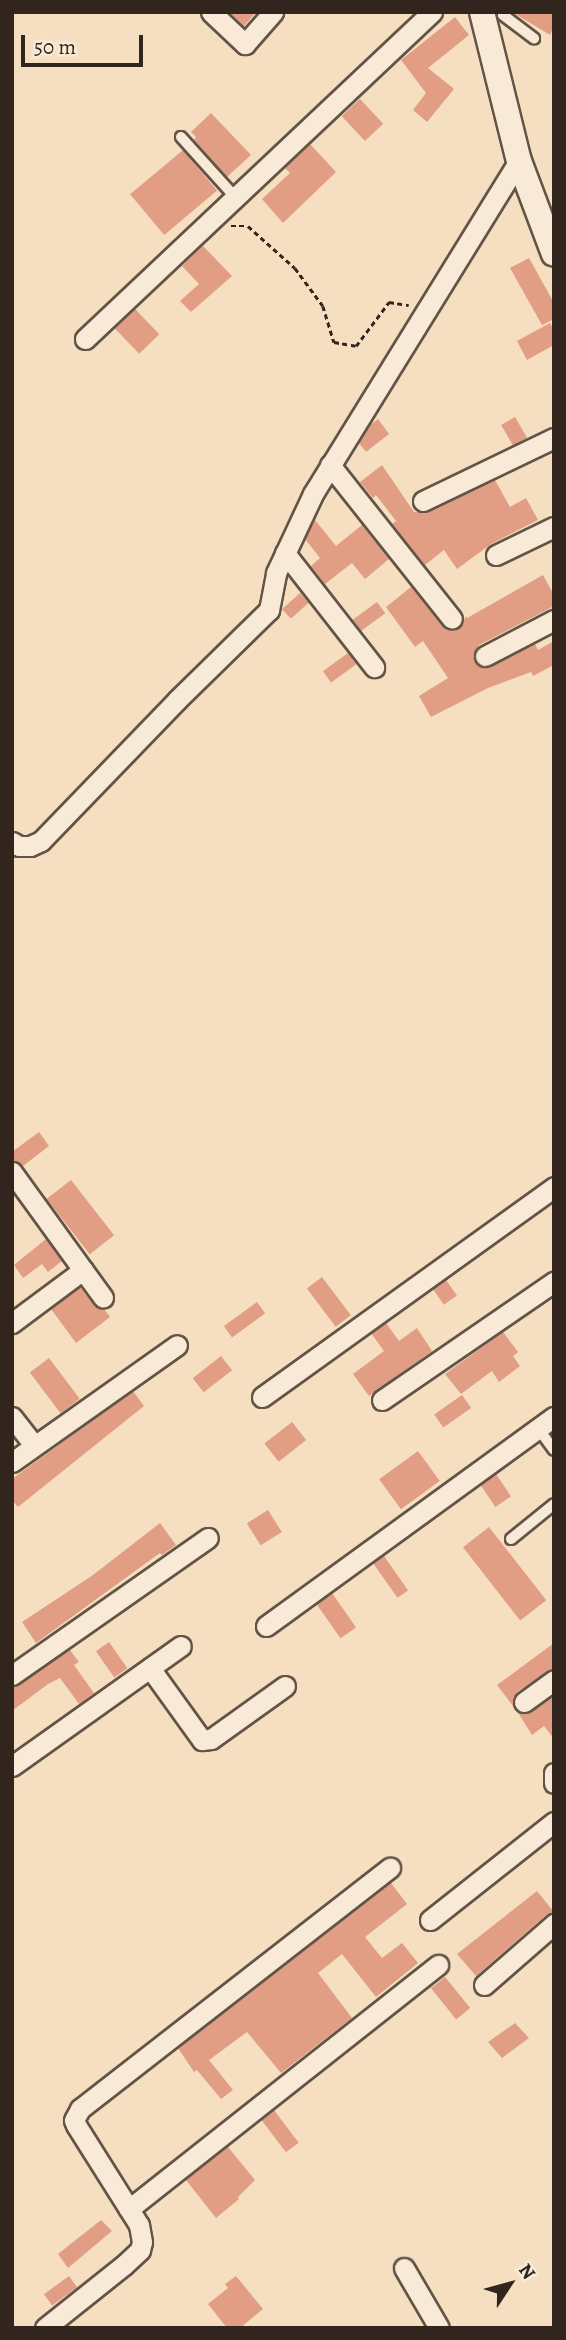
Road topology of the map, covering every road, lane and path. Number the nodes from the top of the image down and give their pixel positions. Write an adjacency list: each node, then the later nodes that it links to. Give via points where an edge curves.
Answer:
1 (211, 12): 2 (street, via 245,44)
2 (273, 12)
3 (432, 12): 9 (street)
4 (482, 12): 8 (street)
5 (504, 12): 6 (lane)
6 (534, 37)
7 (181, 137): 9 (lane)
8 (519, 161): 11 (street); 12 (street)
9 (236, 198): 10 (street)
10 (206, 226): 12 (path, via 248,226 295,268 323,306 334,342 356,346 389,302); 13 (street)
11 (554, 254)
12 (426, 308): 15 (street)
13 (85, 339)
14 (554, 438): 16 (street)
15 (330, 465): 18 (street); 20 (street)
16 (423, 501)
17 (554, 527): 19 (street)
18 (285, 553): 23 (street); 24 (street, via 269,610 262,619 41,841 30,846)
19 (496, 555)
20 (452, 619)
21 (554, 620): 22 (street)
22 (485, 656)
23 (374, 667)
24 (12, 842)
25 (12, 1172): 27 (street)
26 (554, 1187): 32 (street)
27 (83, 1270): 29 (street); 30 (street)
28 (554, 1282): 33 (street)
29 (103, 1298)
30 (12, 1323)
31 (177, 1345): 36 (street)
32 (262, 1397)
33 (382, 1400)
34 (12, 1417): 36 (street)
35 (546, 1423): 37 (lane); 42 (street)
36 (34, 1445): 38 (street)
37 (554, 1450)
38 (12, 1462)
39 (554, 1504): 41 (lane)
40 (208, 1538): 45 (street)
41 (511, 1539)
42 (266, 1626)
43 (181, 1646): 44 (street)
44 (150, 1668): 47 (street, via 202,1740 211,1740); 49 (street)
45 (12, 1675)
46 (554, 1679): 48 (street)
47 (285, 1686)
48 (524, 1702)
49 (12, 1766)
50 (554, 1773): 51 (street)
51 (554, 1783)
52 (554, 1822): 54 (street)
53 (390, 1868): 58 (street, via 80,2109 76,2125)
54 (430, 1920)
55 (554, 1924): 57 (street)
56 (438, 1965): 58 (street)
57 (484, 1985)
58 (129, 2208): 60 (street, via 142,2233 140,2250)
59 (404, 2268): 61 (street)
60 (45, 2328)
61 (439, 2328)

